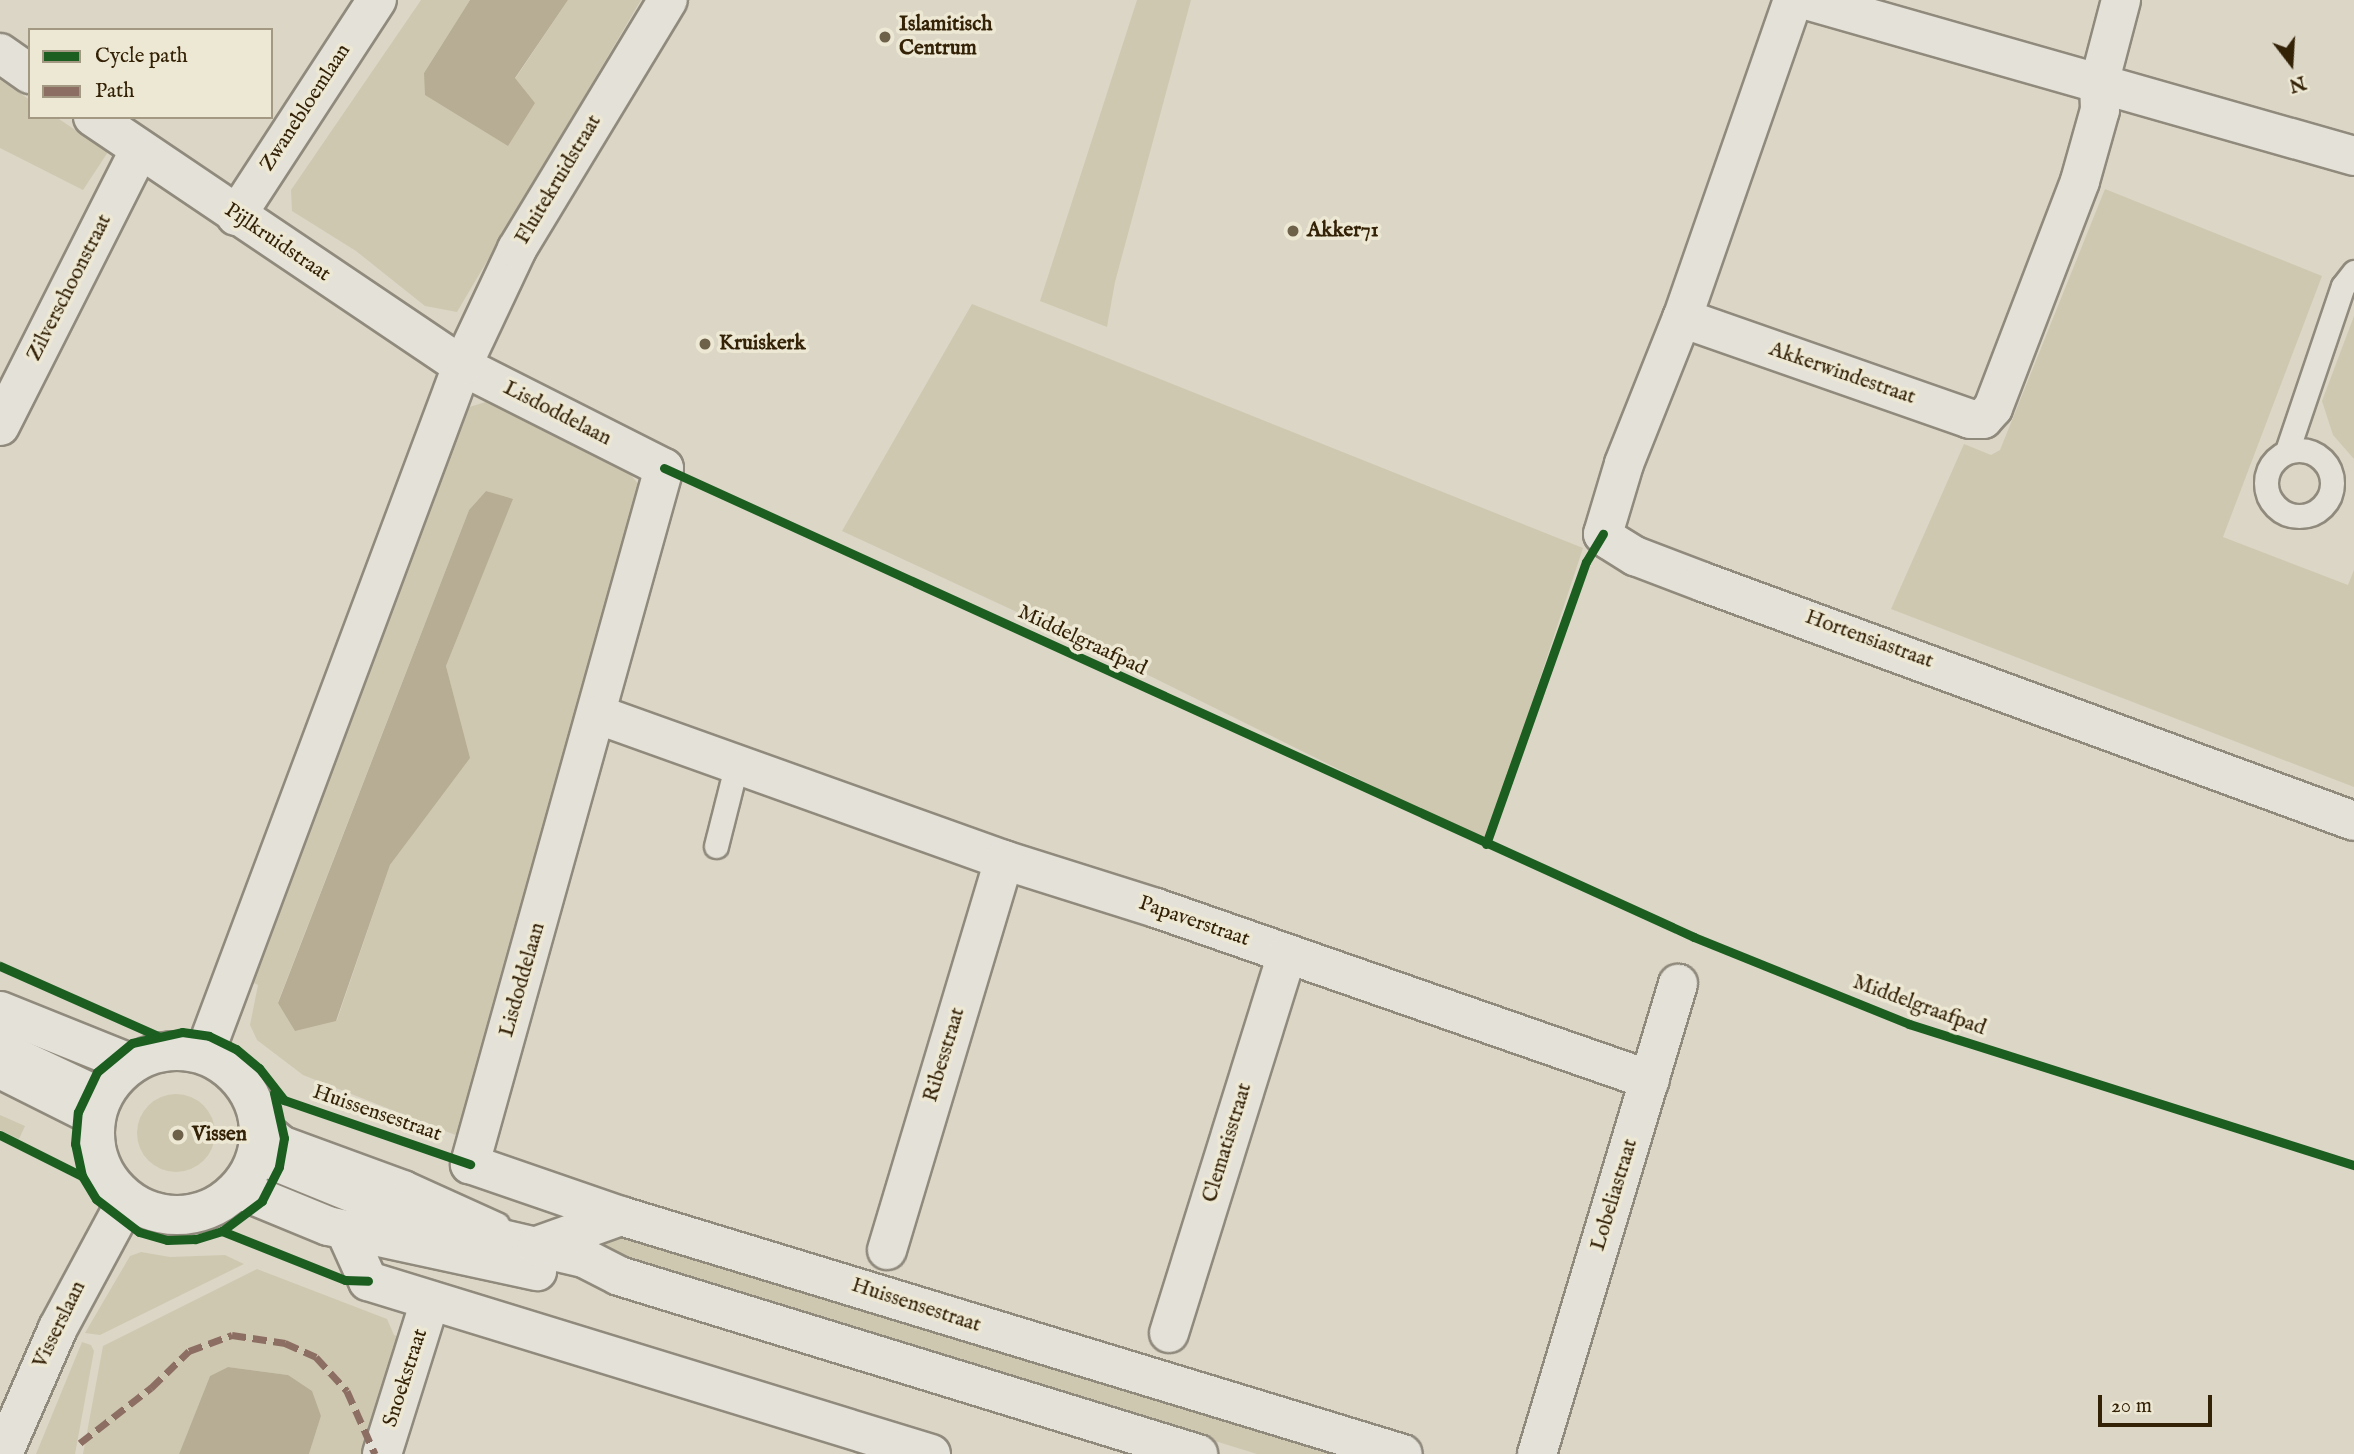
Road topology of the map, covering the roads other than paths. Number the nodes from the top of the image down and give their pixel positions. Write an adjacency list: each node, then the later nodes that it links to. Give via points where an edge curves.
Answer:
1 (377, 0): 12 (street, Zwanebloemlaan)
2 (668, 0): 15 (street, Fluitekruidstraat, via 517,249)
3 (1793, 0): 14 (street)
4 (1807, 0): 8 (street)
5 (2121, 0): 8 (street)
6 (0, 54): 7 (street)
7 (28, 73)
8 (2099, 84): 11 (street); 14 (street, Akkerwindestraat, via 2100,110 2080,181 1993,408 1983,419 1970,419)
9 (96, 119): 10 (street, Pijlkruidstraat)
10 (140, 149): 12 (street, Pijlkruidstraat); 16 (street, Zilverschoonstraat)
11 (2354, 156)
12 (236, 216): 15 (street, Pijlkruidstraat)
13 (2354, 272): 17 (lane, via 2343,286)
14 (1682, 318): 20 (street, Hortensiastraat, via 1624,464 1603,534 1609,540 1635,556 1703,582)
15 (463, 366): 18 (street, Lisdoddelaan, via 664,468); 27 (street)
16 (0, 426)
17 (2287, 451)
18 (599, 715): 19 (street, Papaverstraat); 34 (street, Lisdoddelaan)
19 (737, 763): 21 (lane); 22 (street, Papaverstraat)
20 (2354, 821)
21 (716, 846)
22 (1004, 860): 23 (street, Papaverstraat); 40 (street, Ribesstraat)
23 (1287, 954): 30 (street, Papaverstraat); 43 (street, Clematisstraat)
24 (1678, 984): 30 (street, Lobeliastraat)
25 (0, 1011): 28 (street)
26 (0, 1050): 31 (street)
27 (204, 1055): 28 (street, via 167,1052); 32 (street, via 239,1078)
28 (132, 1064): 31 (street)
29 (0, 1077): 31 (lane)
30 (1650, 1080): 49 (street, Lobeliastraat)
31 (98, 1111): 36 (street, via 96,1153 107,1179)
32 (258, 1116): 33 (street); 39 (lane, via 284,1138 406,1183)
33 (257, 1154): 35 (street); 39 (street, via 416,1220)
34 (470, 1164): 37 (street, Huissensestraat)
35 (238, 1189): 36 (street, via 197,1214 148,1212); 38 (street)
36 (127, 1199): 44 (street, Visserslaan, via 58,1328)
37 (621, 1216): 39 (street); 48 (street, Huissensestraat)
38 (345, 1230): 41 (street, via 574,1278); 42 (street, via 368,1281)
39 (537, 1245): 41 (street, via 584,1258)
40 (887, 1250)
41 (619, 1276): 47 (street)
42 (430, 1301): 45 (street, Snoekstraat); 46 (street)
43 (1169, 1333)
44 (3, 1454)
45 (382, 1454)
46 (931, 1454)
47 (1198, 1454)
48 (1403, 1454)
49 (1537, 1454)

